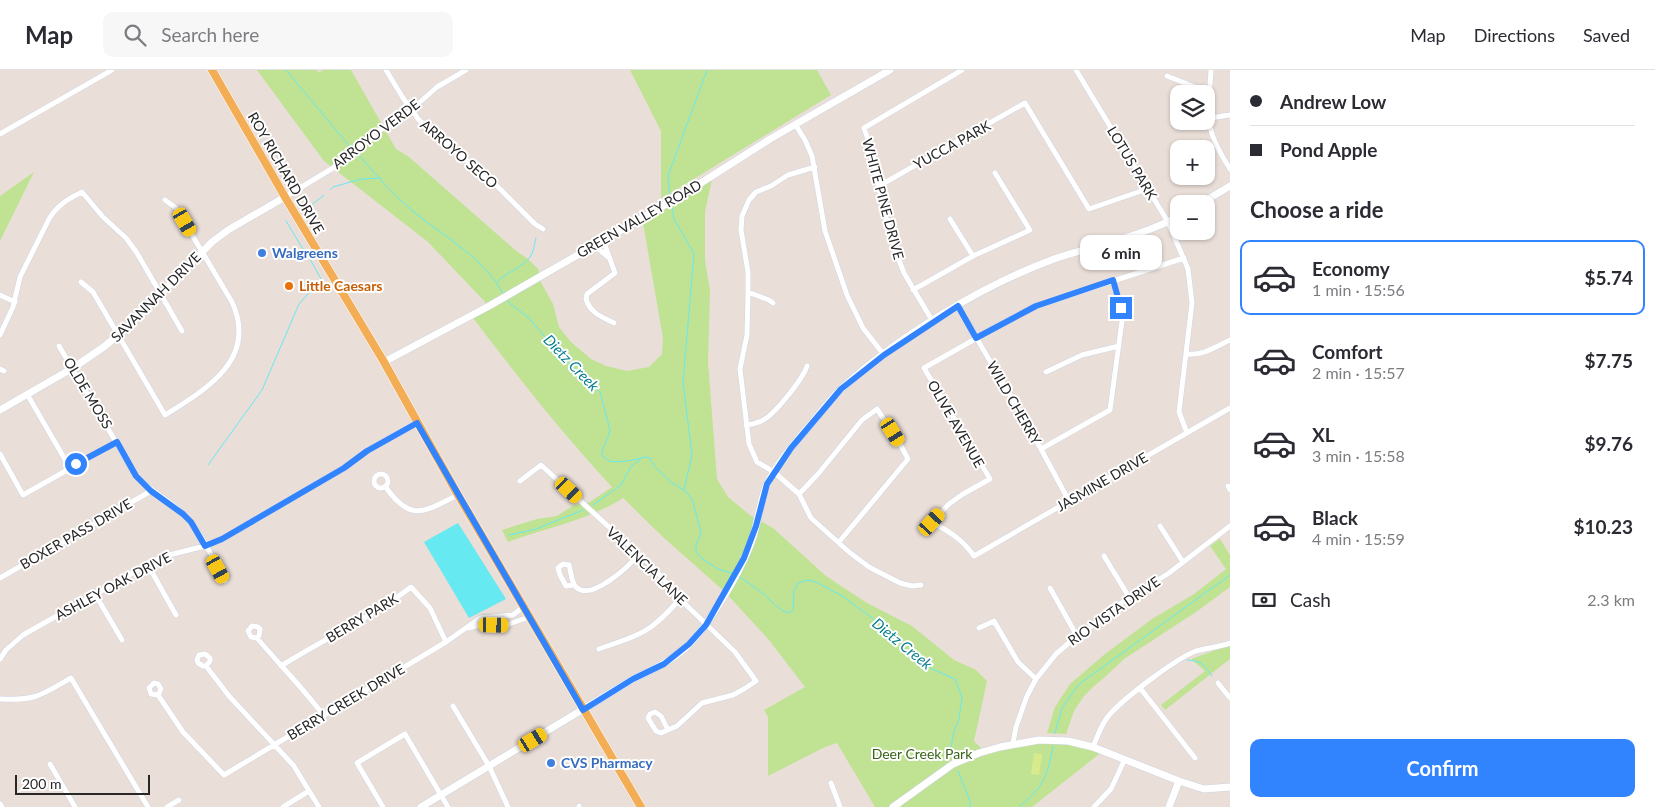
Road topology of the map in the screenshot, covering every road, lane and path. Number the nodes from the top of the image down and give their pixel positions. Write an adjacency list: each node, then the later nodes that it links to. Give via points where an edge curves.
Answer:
1 (112, 70): 18 (street)
2 (212, 70): 26 (main road, ROY RICHARD DRIVE)
3 (386, 70): 13 (street, ARROYO SECO)
4 (466, 70): 9 (street, ARROYO VERDE)
5 (890, 70): 16 (street, GREEN VALLEY ROAD)
6 (962, 70): 22 (street, WHITE PINE DRIVE, via 864,128 874,154)
7 (1076, 70): 24 (street, LOTUS PARK)
8 (1210, 70): 12 (street)
9 (459, 72): 13 (street, ARROYO VERDE)
10 (1167, 76): 11 (street)
11 (1190, 85)
12 (1210, 85)
13 (411, 111): 26 (street, ARROYO VERDE, via 359,145 333,168); 30 (street, ARROYO SECO)
14 (1230, 115): 15 (street)
15 (1215, 117)
16 (796, 124): 19 (street); 31 (street, GREEN VALLEY ROAD)
17 (1212, 130): 20 (street)
18 (0, 134)
19 (814, 167): 40 (street, via 788,175 756,192 749,200 741,223); 56 (street, via 825,231 838,273 863,328)
20 (1230, 169)
21 (995, 173): 34 (street, via 1030,230)
22 (879, 186): 24 (street, YUCCA PARK, via 1025,103 1089,209); 39 (street, WHITE PINE DRIVE, via 891,239)
23 (1230, 186): 25 (street)
24 (1147, 189): 29 (street, LOTUS PARK)
25 (1215, 195)
26 (285, 197): 33 (street, SAVANNAH DRIVE, via 223,233); 57 (main road, ROY RICHARD DRIVE)
27 (166, 200): 33 (street, via 176,208)
28 (950, 219): 34 (street)
29 (1168, 222): 36 (street, LOTUS PARK); 45 (street, via 1054,260 1005,280)
30 (543, 229)
31 (603, 240): 32 (street, GREEN VALLEY ROAD); 35 (street)
32 (594, 245): 35 (street); 57 (street, GREEN VALLEY ROAD)
33 (202, 252): 41 (street, SAVANNAH DRIVE); 50 (street, via 235,309 238,325 235,353 215,381 165,414)
34 (973, 256): 39 (street)
35 (609, 257): 47 (street, via 614,274 587,294 586,299 597,315)
36 (1184, 258): 37 (street); 55 (street, LOTUS PARK, via 1192,303)
37 (1113, 280): 51 (street, via 1036,306); 54 (street, via 1122,321)
38 (81, 282): 50 (street, via 93,292)
39 (913, 290): 46 (street, WHITE PINE DRIVE)
40 (748, 292): 44 (street); 65 (street, via 747,335 740,369)
41 (160, 294): 43 (street, via 126,238 82,192 63,202 48,219 20,277); 48 (street); 50 (street, SAVANNAH DRIVE)
42 (0, 295): 43 (street)
43 (15, 302): 49 (street)
44 (773, 303)
45 (958, 306): 46 (street); 51 (street, WILD CHERRY)
46 (932, 322): 56 (street)
47 (614, 323)
48 (182, 330)
49 (0, 335)
50 (119, 335): 59 (street, SAVANNAH DRIVE)
51 (976, 338): 68 (street, WILD CHERRY); 83 (street, OLIVE AVENUE, via 924,368 990,479 949,504 932,522 964,542)
52 (1230, 340): 55 (street, via 1205,352)
53 (59, 346): 59 (street, OLDE MOSS)
54 (1118, 346): 60 (street, via 1082,355); 68 (street, via 1110,410)
55 (1186, 354): 66 (street, LOTUS PARK, via 1179,412)
56 (884, 355): 71 (street, via 836,394)
57 (384, 362): 64 (main road, ROY RICHARD DRIVE)
58 (808, 366): 65 (street, via 770,416)
59 (73, 368): 61 (street, SAVANNAH DRIVE); 67 (street, OLDE MOSS)
60 (1046, 372)
61 (27, 394): 63 (street, SAVANNAH DRIVE); 70 (street)
62 (1230, 408): 66 (street, JASMINE DRIVE)
63 (0, 410)
64 (417, 423): 75 (main road, ROY RICHARD DRIVE); 81 (street, ASHLEY OAK DRIVE)
65 (746, 425): 71 (street, via 754,458)
66 (1187, 434): 77 (street, JASMINE DRIVE)
67 (117, 442): 70 (street); 74 (street, OLDE MOSS, via 136,476)
68 (1041, 448): 77 (street, WILD CHERRY)
69 (0, 454): 70 (street, via 23,495)
70 (70, 468)
71 (774, 472): 76 (street); 100 (street, via 767,484 752,541)
72 (520, 481): 82 (street, VALENCIA LANE, via 541,464)
73 (385, 486): 75 (street, via 413,512 426,510)
74 (151, 491): 81 (street, OLDE MOSS, via 191,522); 87 (street, BOXER PASS DRIVE)
75 (458, 494): 95 (main road, ROY RICHARD DRIVE)
76 (799, 494): 80 (street, via 811,518); 80 (street, via 862,420 877,409 908,459)
77 (1069, 501): 83 (street, JASMINE DRIVE)
78 (1160, 526): 85 (street)
79 (1230, 526): 85 (street, RIO VISTA DRIVE)
80 (839, 542): 90 (street, via 869,567 891,579 906,585)
81 (205, 546): 86 (street, ASHLEY OAK DRIVE, via 174,552); 88 (street, OLDE MOSS)
82 (638, 555): 89 (street, via 612,580 585,590); 94 (street, VALENCIA LANE, via 654,568)
83 (974, 556)
84 (1104, 556): 93 (street)
85 (1183, 562): 93 (street, RIO VISTA DRIVE)
86 (148, 565): 92 (street, ASHLEY OAK DRIVE); 96 (street)
87 (0, 578)
88 (225, 581)
89 (574, 585)
90 (921, 585)
91 (1050, 588): 103 (street)
92 (95, 594): 105 (street); 109 (street, ASHLEY OAK DRIVE, via 23,636 6,650)
93 (1129, 597): 103 (street, RIO VISTA DRIVE)
94 (680, 599): 100 (street, VALENCIA LANE); 108 (street, via 650,628)
95 (523, 607): 97 (street, BERRY CREEK DRIVE, via 513,616); 98 (main road, ROY RICHARD DRIVE)
96 (176, 615)
97 (495, 617): 99 (street); 101 (street, BERRY CREEK DRIVE, via 480,618)
98 (529, 617): 99 (street, BERRY CREEK DRIVE, via 515,623); 119 (main road, ROY RICHARD DRIVE)
99 (494, 625): 101 (street, BERRY CREEK DRIVE)
100 (706, 625): 119 (street, via 675,657); 121 (street, VALENCIA LANE, via 734,652 756,681 733,695 702,703)
101 (467, 628): 106 (street, BERRY CREEK DRIVE)
102 (979, 628): 112 (street, via 994,620 1018,662)
103 (1077, 636): 112 (street, RIO VISTA DRIVE, via 1056,654)
104 (257, 638): 111 (street)
105 (122, 640)
106 (446, 642): 111 (street, BERRY PARK, via 430,608 411,587 384,607); 120 (street, BERRY CREEK DRIVE)
107 (1230, 643): 114 (street, via 1187,656)
108 (599, 649)
109 (0, 660)
110 (206, 666): 123 (street)
111 (281, 666): 120 (street)
112 (1036, 679): 122 (street, RIO VISTA DRIVE, via 1021,710)
113 (1218, 684): 117 (street)
114 (1140, 688): 124 (street, via 1111,713); 126 (street)
115 (158, 695): 123 (street, BERRY CREEK DRIVE, via 183,732 224,775)
116 (0, 698): 136 (street, via 32,699 71,678)
117 (1230, 698)
118 (454, 706): 128 (street)
119 (583, 710): 128 (street); 144 (main road, ROY RICHARD DRIVE)
120 (324, 716): 123 (street, BERRY CREEK DRIVE)
121 (668, 730)
122 (1013, 743): 124 (street, via 1062,741); 146 (street, via 953,764)
123 (275, 745): 132 (street)
124 (1093, 747): 125 (street)
125 (1125, 758): 129 (street); 147 (street, via 1111,788)
126 (1195, 758)
127 (50, 764): 135 (street)
128 (489, 766): 133 (street); 143 (street)
129 (1179, 780): 131 (street, via 1204,789); 148 (street)
130 (830, 783): 145 (street)
131 (1230, 787)
132 (309, 791): 138 (street); 139 (street)
133 (441, 795): 140 (street, via 406,734 357,763); 141 (street); 142 (street)
134 (179, 800): 137 (street)
135 (75, 807)
136 (148, 807)
137 (167, 807)
138 (283, 807)
139 (319, 807)
140 (383, 807)
141 (421, 807)
142 (448, 807)
143 (508, 807)
144 (641, 807)
145 (840, 807)
146 (893, 807)
147 (1094, 807)
148 (1169, 807)

